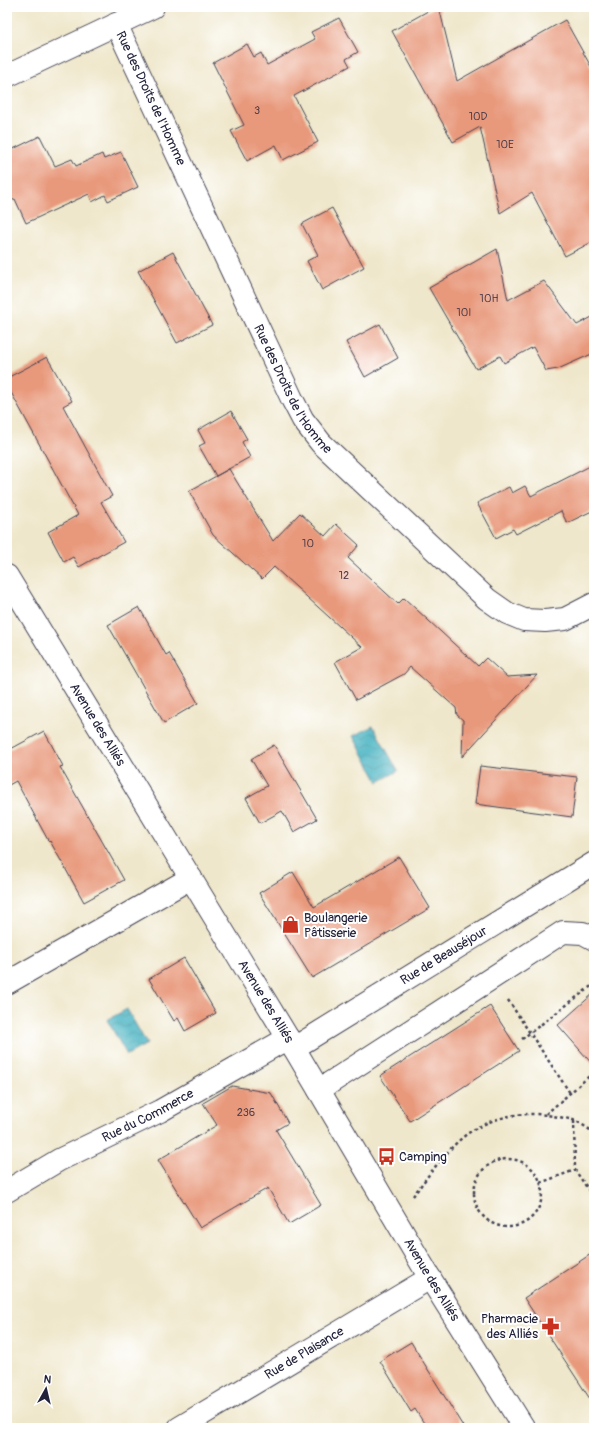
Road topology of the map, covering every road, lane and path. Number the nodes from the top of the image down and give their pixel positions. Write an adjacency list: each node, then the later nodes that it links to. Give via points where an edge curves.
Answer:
1 (153, 7): 2 (street)
2 (124, 16): 3 (street); 5 (street, Rue des Droits de l'Homme, via 303,420 322,443 487,599 507,613 524,620 565,619)
3 (7, 76)
4 (7, 576): 7 (street, Avenue des Alliés)
5 (594, 604)
6 (594, 863): 14 (street, Rue de Beauséjour)
7 (192, 878): 10 (street); 14 (street, Avenue des Alliés)
8 (594, 939): 9 (street, via 583,933 563,932)
9 (493, 978): 12 (path); 16 (street)
10 (7, 983)
11 (594, 984): 12 (path)
12 (530, 1033): 13 (path); 17 (path)
13 (522, 1039)
14 (291, 1043): 16 (street, Avenue des Alliés); 23 (street, Rue du Commerce, via 59,1160)
15 (594, 1072): 17 (path)
16 (319, 1090): 25 (street, Avenue des Alliés)
17 (570, 1093): 18 (path)
18 (546, 1114): 19 (path); 25 (path, via 519,1114 494,1119 469,1132 432,1171)
19 (574, 1120): 20 (path); 21 (path)
20 (594, 1132)
21 (575, 1170): 22 (path); 24 (path)
22 (540, 1183): 22 (path, via 534,1170 525,1163 503,1159 484,1169 474,1188 475,1199 479,1210 495,1224 517,1226 536,1213 542,1192)
23 (7, 1192)
24 (594, 1198)
25 (395, 1220): 26 (street, Avenue des Alliés)
26 (430, 1278): 27 (street, Rue de Plaisance); 28 (street, Avenue des Alliés)
27 (179, 1428)
28 (524, 1428)

